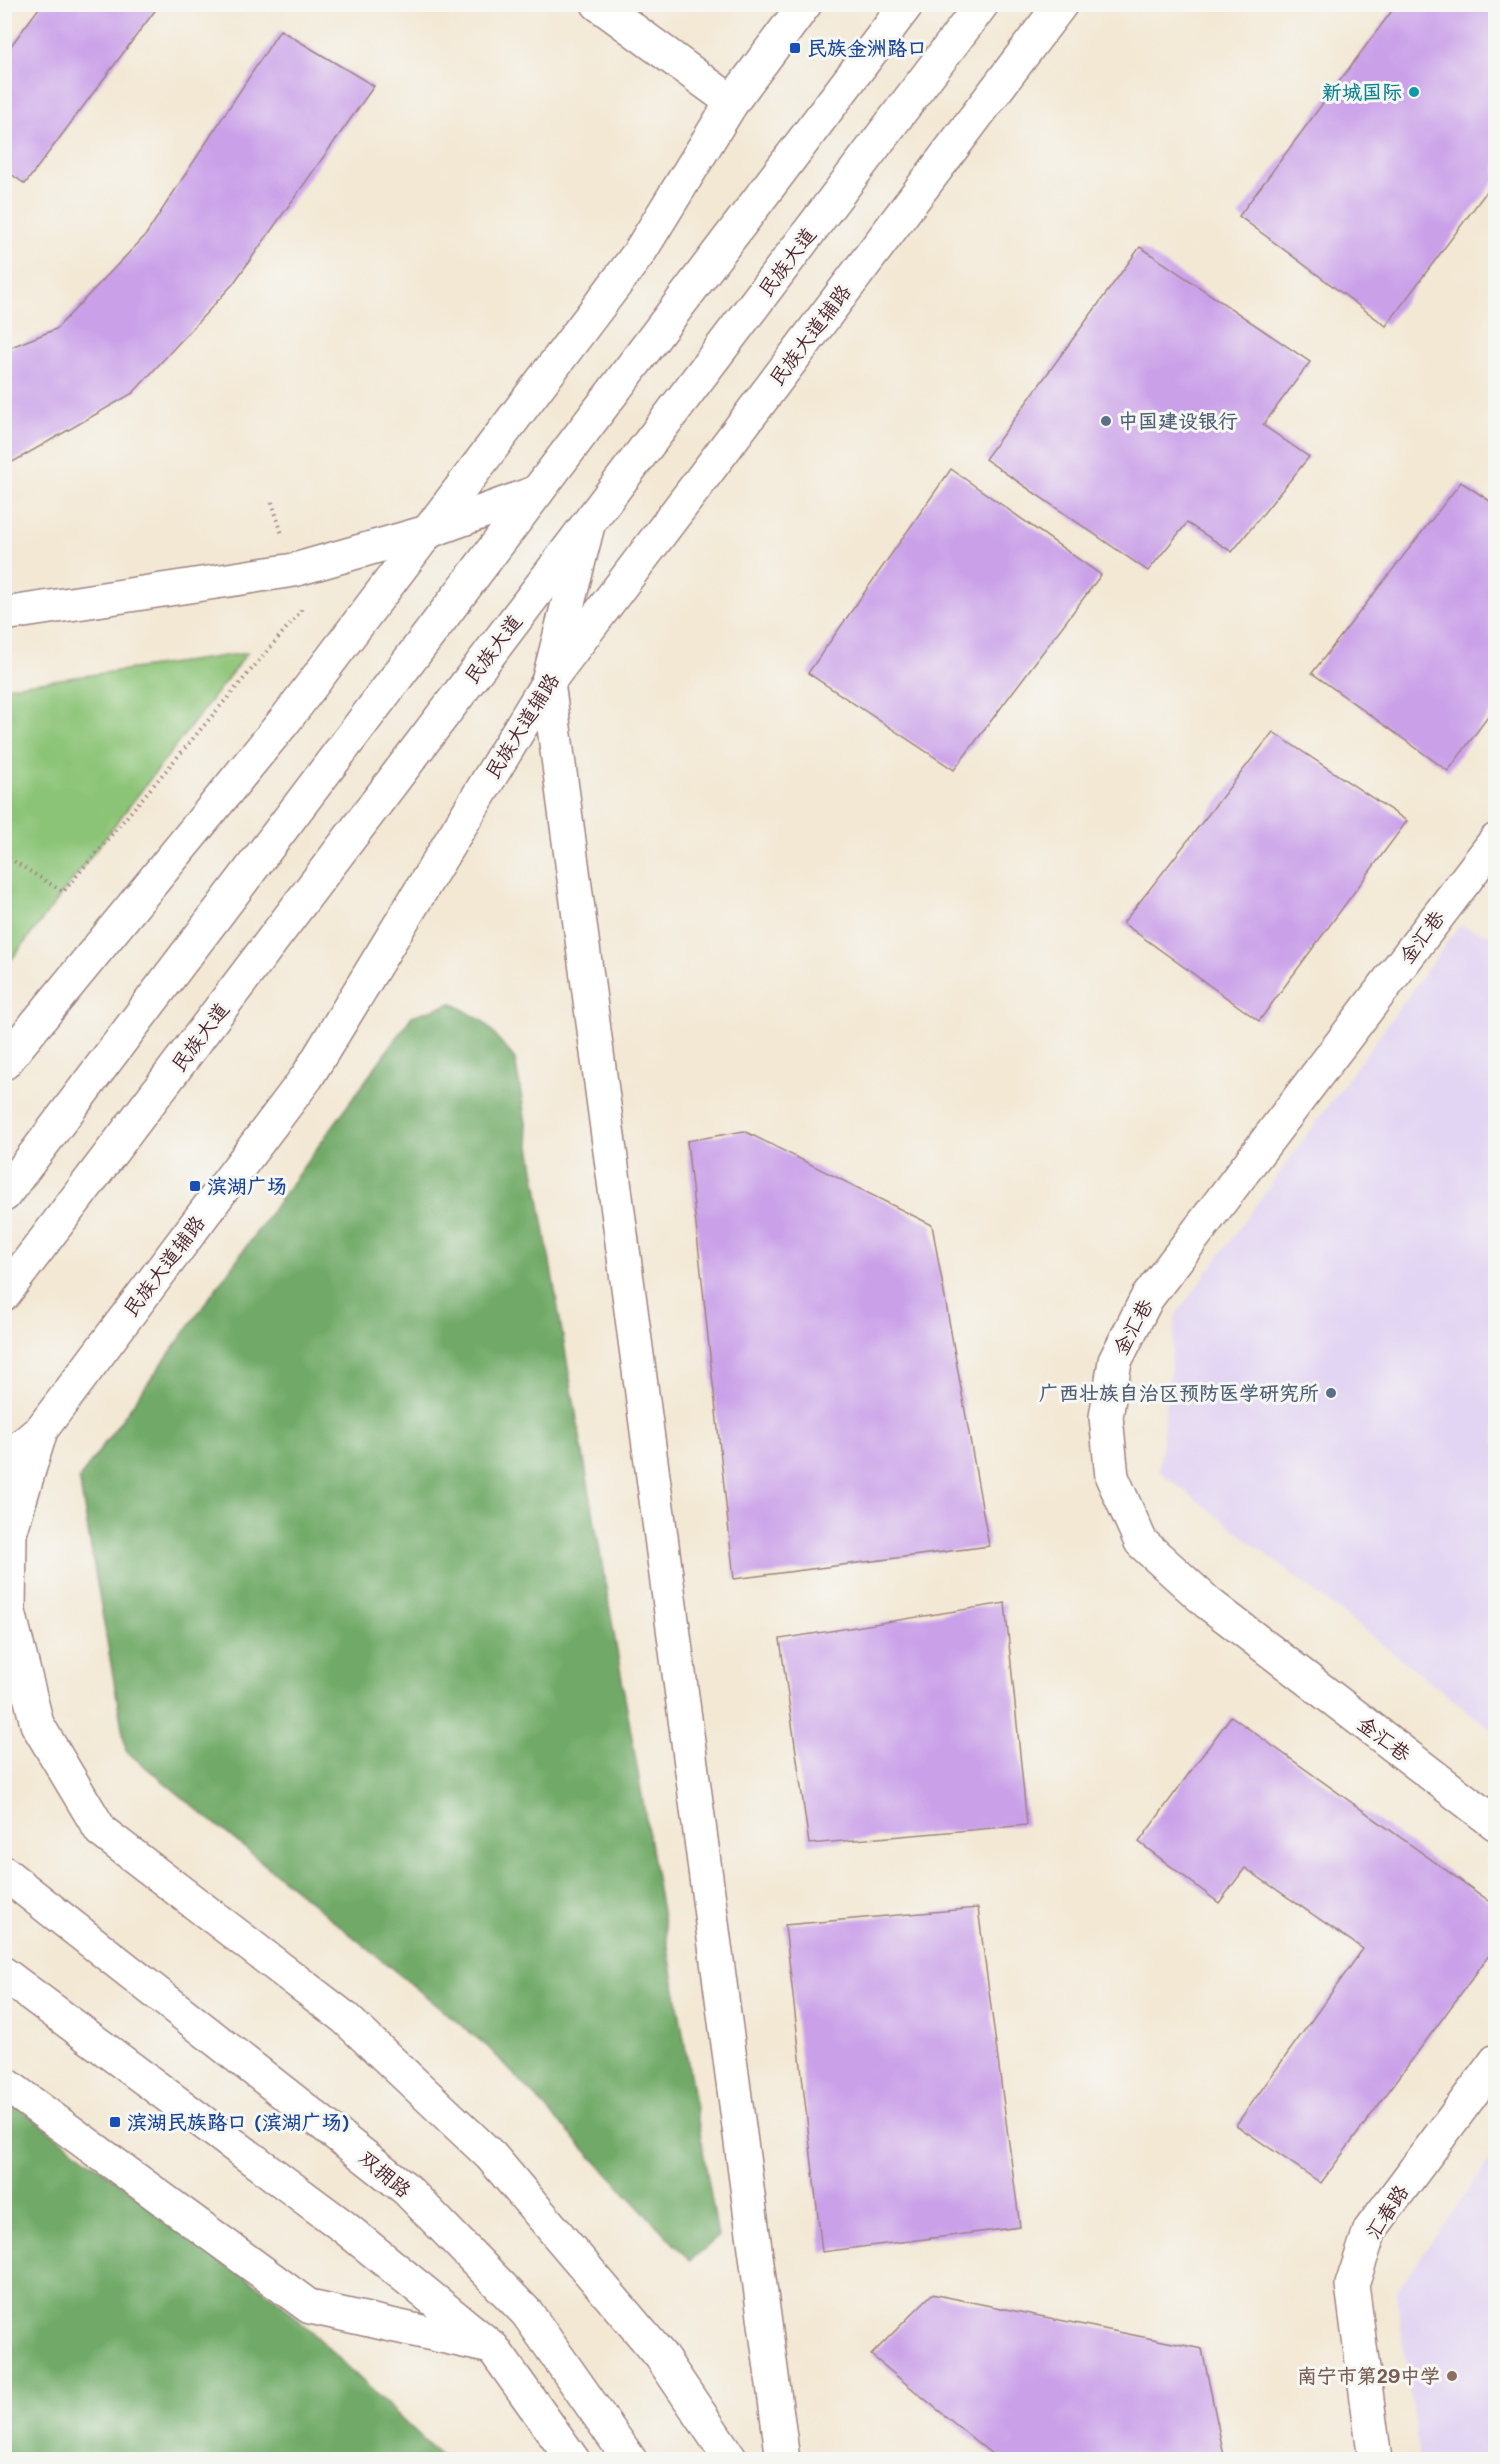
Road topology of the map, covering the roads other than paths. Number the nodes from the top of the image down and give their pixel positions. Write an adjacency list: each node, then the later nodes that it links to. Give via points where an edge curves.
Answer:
1 (598, 4): 6 (main road)
2 (805, 4): 6 (main road)
3 (907, 4): 7 (main road)
4 (982, 4): 8 (main road, 民族大道)
5 (1061, 4): 11 (main road, 民族大道辅路)
6 (732, 102): 9 (main road, via 639,253)
7 (537, 492): 9 (main road); 14 (main road)
8 (588, 525): 11 (main road); 15 (main road, 民族大道)
9 (427, 532): 10 (main road, via 294,570); 13 (main road, via 286,719)
10 (4, 614)
11 (548, 682): 16 (main road, 民族大道辅路, via 307,1077); 27 (main road)
12 (1496, 840): 18 (main road, 金汇巷, via 1147,1298 1114,1361 1106,1417 1112,1477 1141,1542 1208,1603)
13 (4, 1063)
14 (4, 1195)
15 (4, 1294)
16 (41, 1430): 17 (main road, 民族大道辅路); 26 (main road, via 10,1533 9,1612 37,1724 101,1831 345,2018 492,2156 660,2355)
17 (4, 1461)
18 (1496, 1824)
19 (4, 1873): 25 (main road, 双拥路, via 406,2189 527,2313)
20 (4, 1974): 23 (main road, via 344,2227)
21 (1496, 2061): 28 (main road, 汇春路, via 1370,2230 1353,2285)
22 (4, 2083): 23 (main road, via 310,2307)
23 (493, 2348): 24 (main road)
24 (573, 2460)
25 (630, 2460)
26 (731, 2460)
27 (783, 2460)
28 (1375, 2460)

